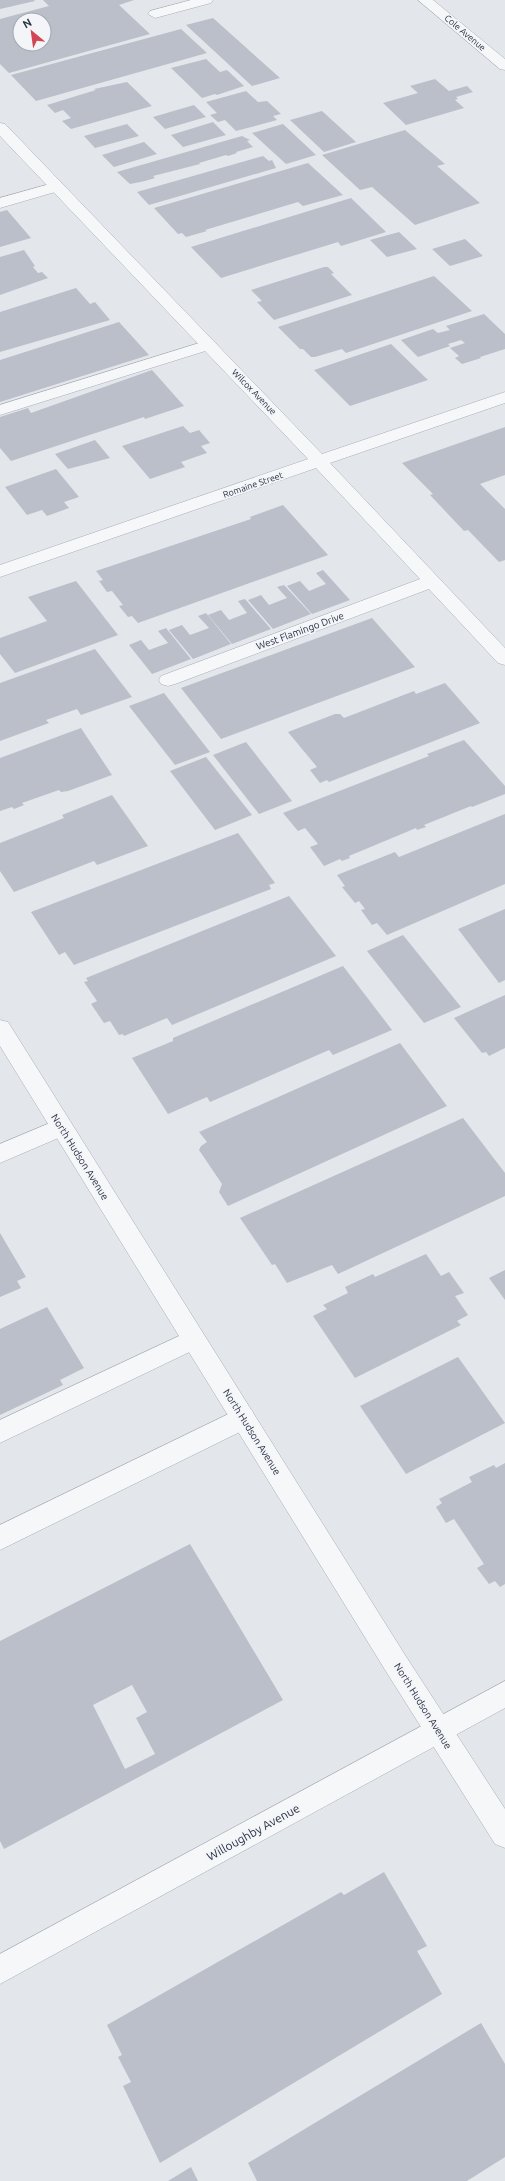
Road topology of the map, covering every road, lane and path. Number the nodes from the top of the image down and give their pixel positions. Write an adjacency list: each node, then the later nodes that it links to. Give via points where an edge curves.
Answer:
1 (206, 0): 3 (street)
2 (426, 0): 4 (street, Cole Avenue)
3 (155, 14)
4 (505, 66)
5 (0, 127): 6 (street, Wilcox Avenue)
6 (57, 187): 7 (street); 8 (street, Wilcox Avenue)
7 (0, 203)
8 (209, 345): 10 (street); 11 (street, Wilcox Avenue)
9 (505, 396): 11 (street, Romaine Street)
10 (0, 410)
11 (320, 462): 12 (street, Romaine Street); 13 (street, Wilcox Avenue)
12 (0, 571)
13 (432, 581): 14 (street, Wilcox Avenue); 15 (street, West Flamingo Drive)
14 (505, 659)
15 (168, 680)
16 (0, 1028): 17 (street, North Hudson Avenue)
17 (62, 1127): 18 (street); 19 (street, North Hudson Avenue)
18 (0, 1154)
19 (194, 1339): 20 (street, North Hudson Avenue); 21 (street)
20 (243, 1418): 22 (street); 24 (street, North Hudson Avenue)
21 (0, 1432)
22 (0, 1538)
23 (505, 1694): 24 (street, Willoughby Avenue)
24 (438, 1730): 25 (street, North Hudson Avenue); 26 (street, Willoughby Avenue)
25 (505, 1834)
26 (0, 1970)

